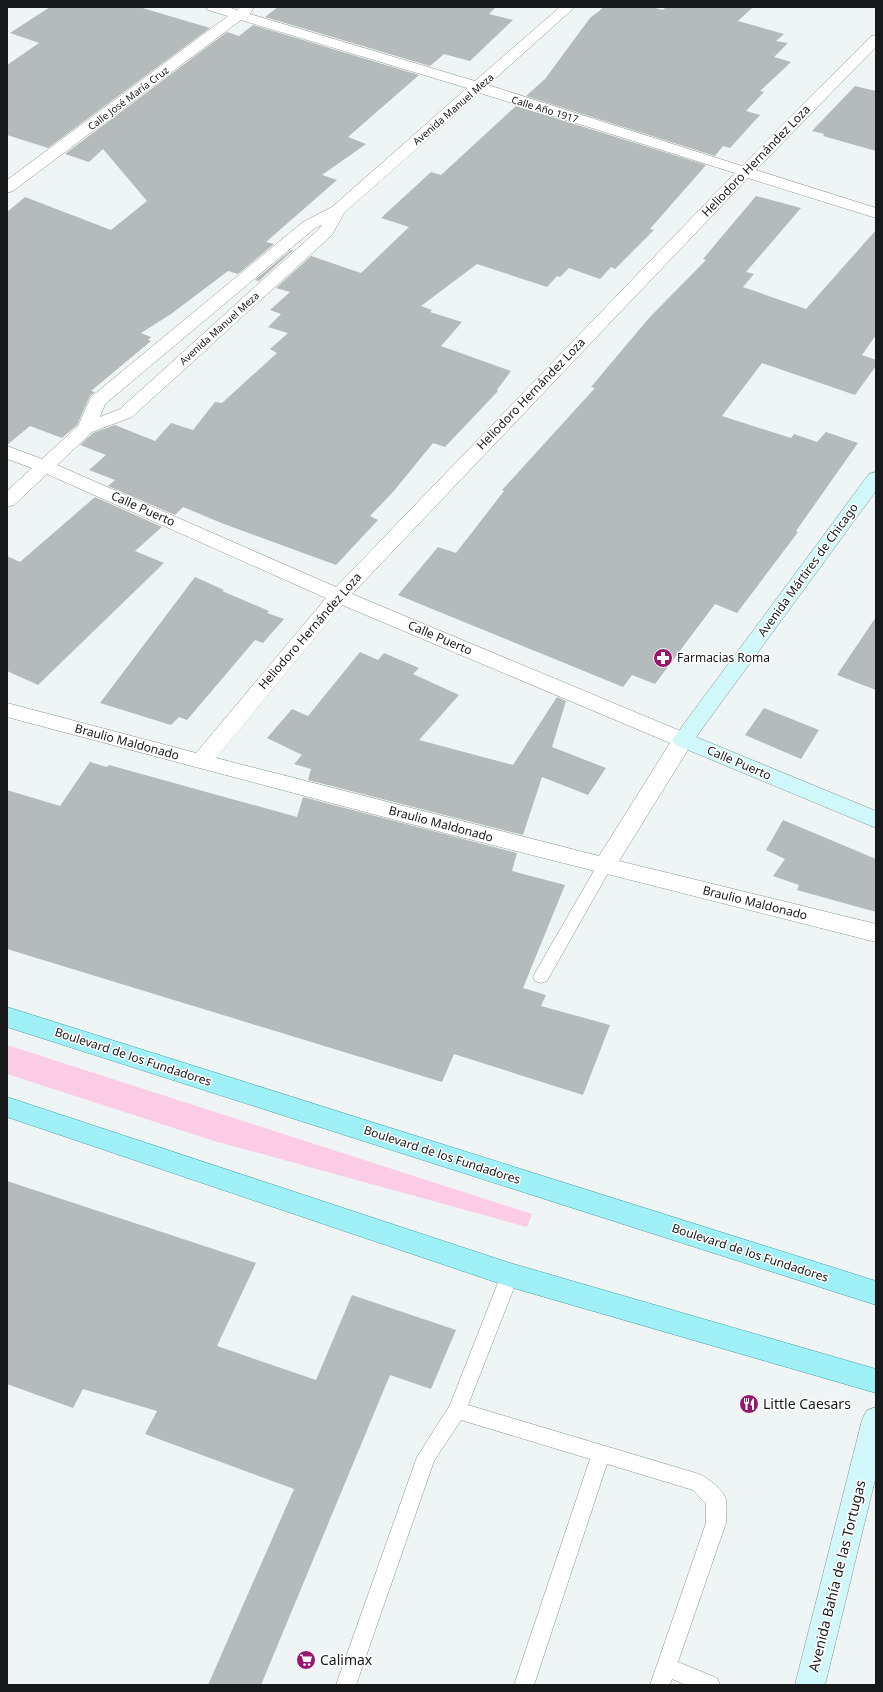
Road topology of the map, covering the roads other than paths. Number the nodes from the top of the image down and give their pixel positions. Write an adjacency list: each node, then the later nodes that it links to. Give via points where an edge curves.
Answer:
1 (213, 7): 3 (street, Calle Año 1917)
2 (568, 7): 5 (street, Avenida Manuel Meza)
3 (244, 11): 5 (street, Calle Año 1917); 7 (street, Calle José María Cruz)
4 (876, 39): 6 (street, Heliodoro Hernández Loza)
5 (478, 88): 6 (street, Calle Año 1917); 8 (street, Avenida Manuel Meza)
6 (745, 172): 9 (street, Calle Año 1917); 15 (street, Heliodoro Hernández Loza)
7 (7, 188)
8 (338, 210): 10 (street, Avenida Manuel Meza, via 309,225 98,401); 10 (street, Avenida Manuel Meza, via 326,232 126,413)
9 (876, 213)
10 (86, 428): 12 (street, Avenida Manuel Meza)
11 (7, 452): 12 (street, Calle Puerto)
12 (44, 466): 14 (street, Avenida Manuel Meza); 15 (street, Calle Puerto)
13 (876, 478): 17 (street, Avenida Mártires de Chicago)
14 (7, 500)
15 (339, 596): 17 (street, Calle Puerto); 18 (street, Heliodoro Hernández Loza)
16 (7, 710): 18 (street, Braulio Maldonado)
17 (683, 740): 19 (street, Calle Puerto); 20 (street)
18 (200, 762): 20 (street, Braulio Maldonado)
19 (876, 820)
20 (604, 866): 21 (street, Braulio Maldonado); 22 (lane)
21 (876, 933)
22 (541, 977)
23 (7, 1017): 26 (main road, Boulevard de los Fundadores)
24 (7, 1106): 25 (main road)
25 (510, 1275): 27 (main road); 28 (lane)
26 (876, 1293)
27 (876, 1381)
28 (457, 1410): 30 (lane); 32 (lane, via 426,1457)
29 (876, 1420): 36 (street, Avenida Bahía de las Tortugas)
30 (601, 1453): 31 (lane, via 699,1483 716,1500 716,1523); 33 (lane)
31 (667, 1667): 34 (lane); 35 (lane)
32 (346, 1685)
33 (524, 1685)
34 (660, 1685)
35 (710, 1685)
36 (810, 1685)

